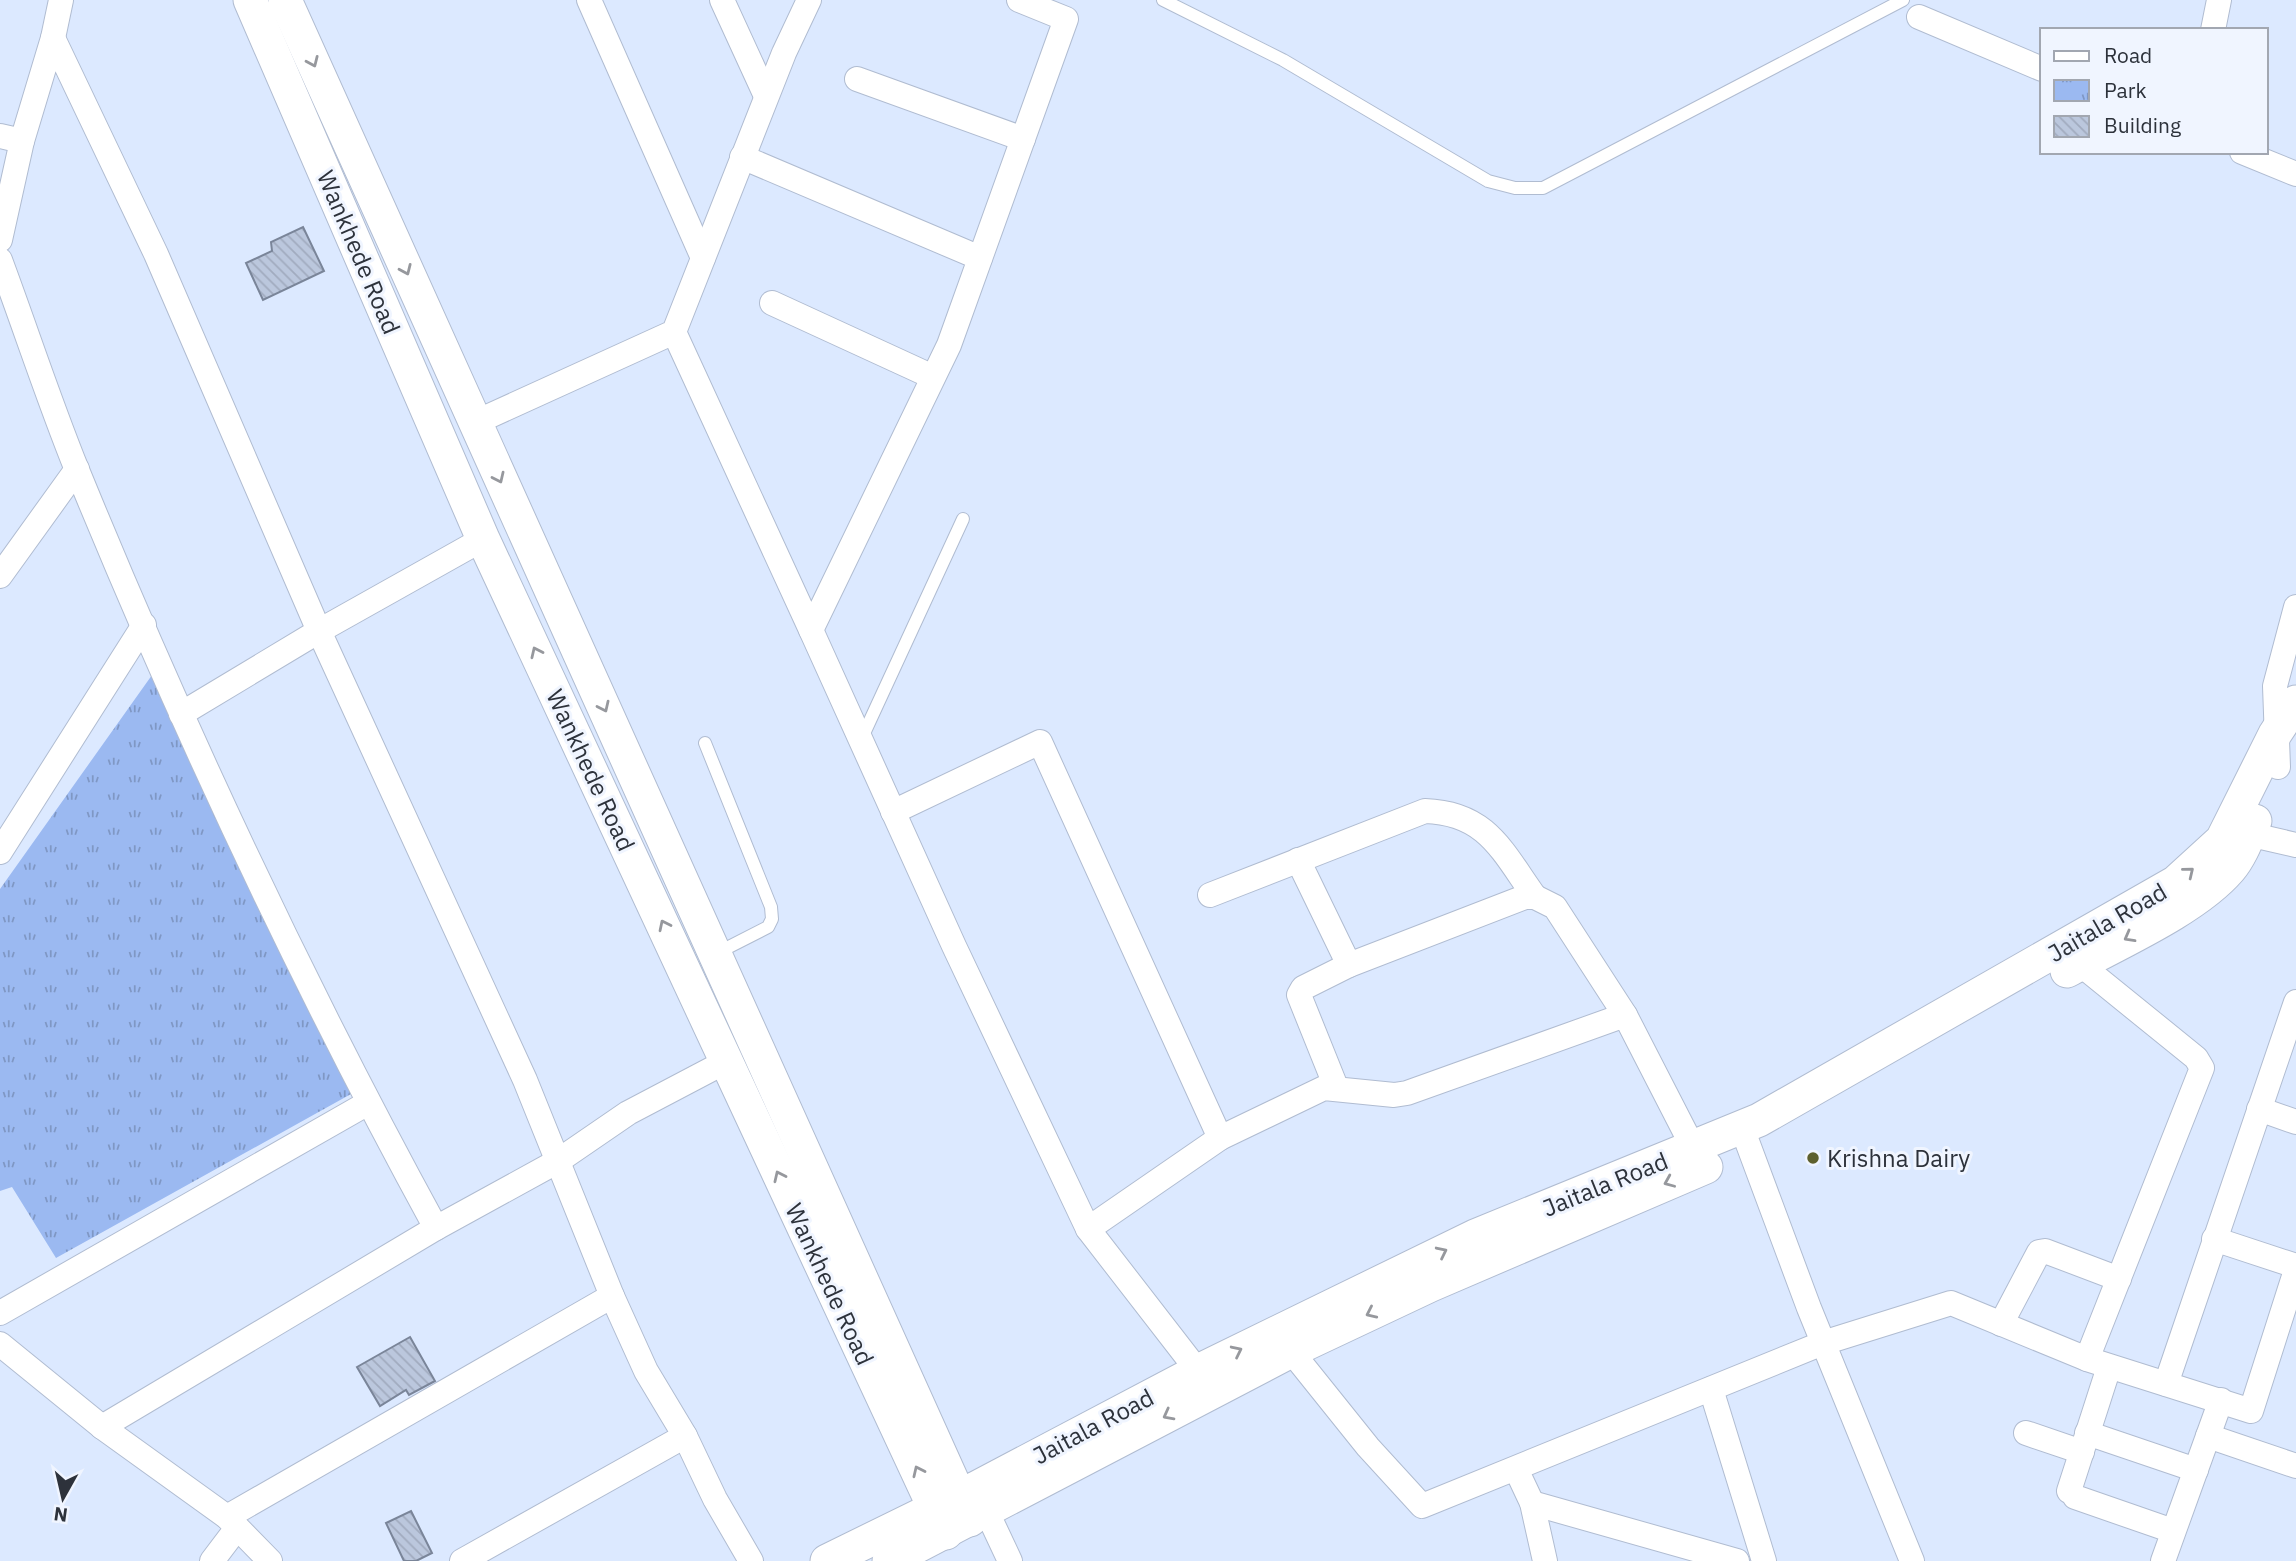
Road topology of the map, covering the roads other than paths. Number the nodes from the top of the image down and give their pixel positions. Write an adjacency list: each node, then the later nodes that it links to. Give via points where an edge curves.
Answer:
1 (61, 0): 12 (street)
2 (250, 0): 31 (main road, Wankhede Road)
3 (285, 0): 28 (main road, Wankhede Road, one-way to 28)
4 (589, 0): 22 (street)
5 (722, 0): 15 (street)
6 (809, 0): 15 (street)
7 (1019, 0): 17 (street, via 1066,19)
8 (1163, 0): 10 (lane, via 1283,60 1488,181 1515,188 1543,188)
9 (2218, 0): 11 (street)
10 (1902, 6): 13 (street)
11 (2213, 28)
12 (53, 38): 16 (street); 36 (street, via 156,254)
13 (2040, 68)
14 (857, 79): 17 (street)
15 (766, 96): 19 (street)
16 (11, 139): 21 (street)
17 (1023, 139): 23 (street)
18 (2247, 154): 20 (street)
19 (742, 157): 22 (street); 23 (street)
20 (2296, 174)
21 (0, 240)
22 (703, 258): 26 (street)
23 (980, 258): 27 (street)
24 (0, 260): 29 (street)
25 (772, 303): 27 (street)
26 (674, 332): 28 (street); 35 (street)
27 (933, 377): 35 (street)
28 (474, 423): 49 (main road, Wankhede Road, one-way to 49)
29 (77, 469): 32 (street); 34 (street)
30 (963, 519): 39 (lane)
31 (483, 539): 36 (street); 49 (main road, Wankhede Road, one-way to 31)
32 (0, 576)
33 (2296, 607): 41 (street, via 2275,686)
34 (145, 625): 38 (street); 45 (street)
35 (811, 630): 39 (street)
36 (319, 631): 38 (street); 62 (street, via 470,956)
37 (2296, 702): 41 (main road, Jaitala Road)
38 (181, 714): 56 (street)
39 (861, 741): 42 (street)
40 (705, 743): 49 (lane, via 772,919 768,927)
41 (2283, 748): 43 (main road, Jaitala Road)
42 (893, 812): 60 (street, via 1040,742); 64 (street)
43 (2238, 832): 44 (street); 50 (main road, Jaitala Road, one-way to 50, via 2232,866 2215,884); 59 (main road, Jaitala Road, one-way to 43, via 2176,882 2222,840)
44 (2296, 845)
45 (0, 852)
46 (1298, 860): 47 (street); 48 (street, via 1425,811 1440,811 1462,816 1490,833); 51 (street)
47 (1210, 895)
48 (1535, 897): 51 (street); 53 (street, via 1555,907)
49 (701, 960): 54 (main road, Wankhede Road); 88 (main road, Wankhede Road)
50 (2080, 964): 59 (main road, Jaitala Road); 67 (street, via 2196,1058 2202,1068)
51 (1349, 965): 55 (street, via 1303,988 1299,995)
52 (2296, 1002): 57 (street)
53 (1625, 1015): 55 (street, via 1407,1093); 61 (street)
54 (725, 1062): 62 (street, via 628,1113); 88 (main road, Wankhede Road, one-way to 54)
55 (1336, 1087): 60 (street, via 1324,1088)
56 (368, 1102): 63 (street); 69 (street)
57 (2259, 1109): 58 (street); 65 (street)
58 (2296, 1122)
59 (1746, 1136): 61 (main road, Jaitala Road); 71 (street)
60 (1220, 1138): 64 (street)
61 (1699, 1158): 73 (main road, Jaitala Road, one-way to 73); 75 (main road, Jaitala Road, one-way to 61, via 1475,1236)
62 (558, 1161): 63 (street); 68 (street)
63 (436, 1228): 79 (street)
64 (1088, 1229): 75 (street)
65 (2214, 1239): 66 (street); 76 (street)
66 (2296, 1268): 78 (street, via 2251,1411)
67 (2119, 1279): 70 (street, via 2039,1252); 74 (street)
68 (612, 1296): 81 (street, via 646,1371); 89 (street)
69 (0, 1313)
70 (2001, 1324): 71 (street, via 1951,1303); 74 (street)
71 (1823, 1343): 77 (street); 91 (street)
72 (0, 1344): 79 (street)
73 (1291, 1351): 75 (main road, Jaitala Road); 85 (street, via 1422,1506)
74 (2098, 1363): 76 (street); 83 (street)
75 (1205, 1381): 88 (main road, Jaitala Road)
76 (2166, 1384): 78 (street)
77 (1710, 1389): 85 (street); 101 (street)
78 (2221, 1400): 82 (street)
79 (102, 1427): 89 (street)
80 (2026, 1433): 83 (street)
81 (685, 1436): 94 (street); 95 (street)
82 (2208, 1436): 84 (street); 86 (street)
83 (2084, 1442): 86 (street); 90 (street, via 2072,1494)
84 (2296, 1466)
85 (1516, 1469): 87 (street)
86 (2196, 1471): 90 (street)
87 (1532, 1503): 99 (street); 100 (street)
88 (962, 1509): 96 (main road, Jaitala Road); 97 (main road, Jaitala Road); 98 (street)
89 (232, 1522): 92 (street); 93 (street)
90 (2173, 1531): 102 (street)
91 (1910, 1559)
92 (212, 1561)
93 (270, 1561)
94 (462, 1561)
95 (751, 1561)
96 (827, 1561)
97 (889, 1561)
98 (1010, 1561)
99 (1545, 1561)
100 (1737, 1561)
101 (1764, 1561)
102 (2163, 1561)

